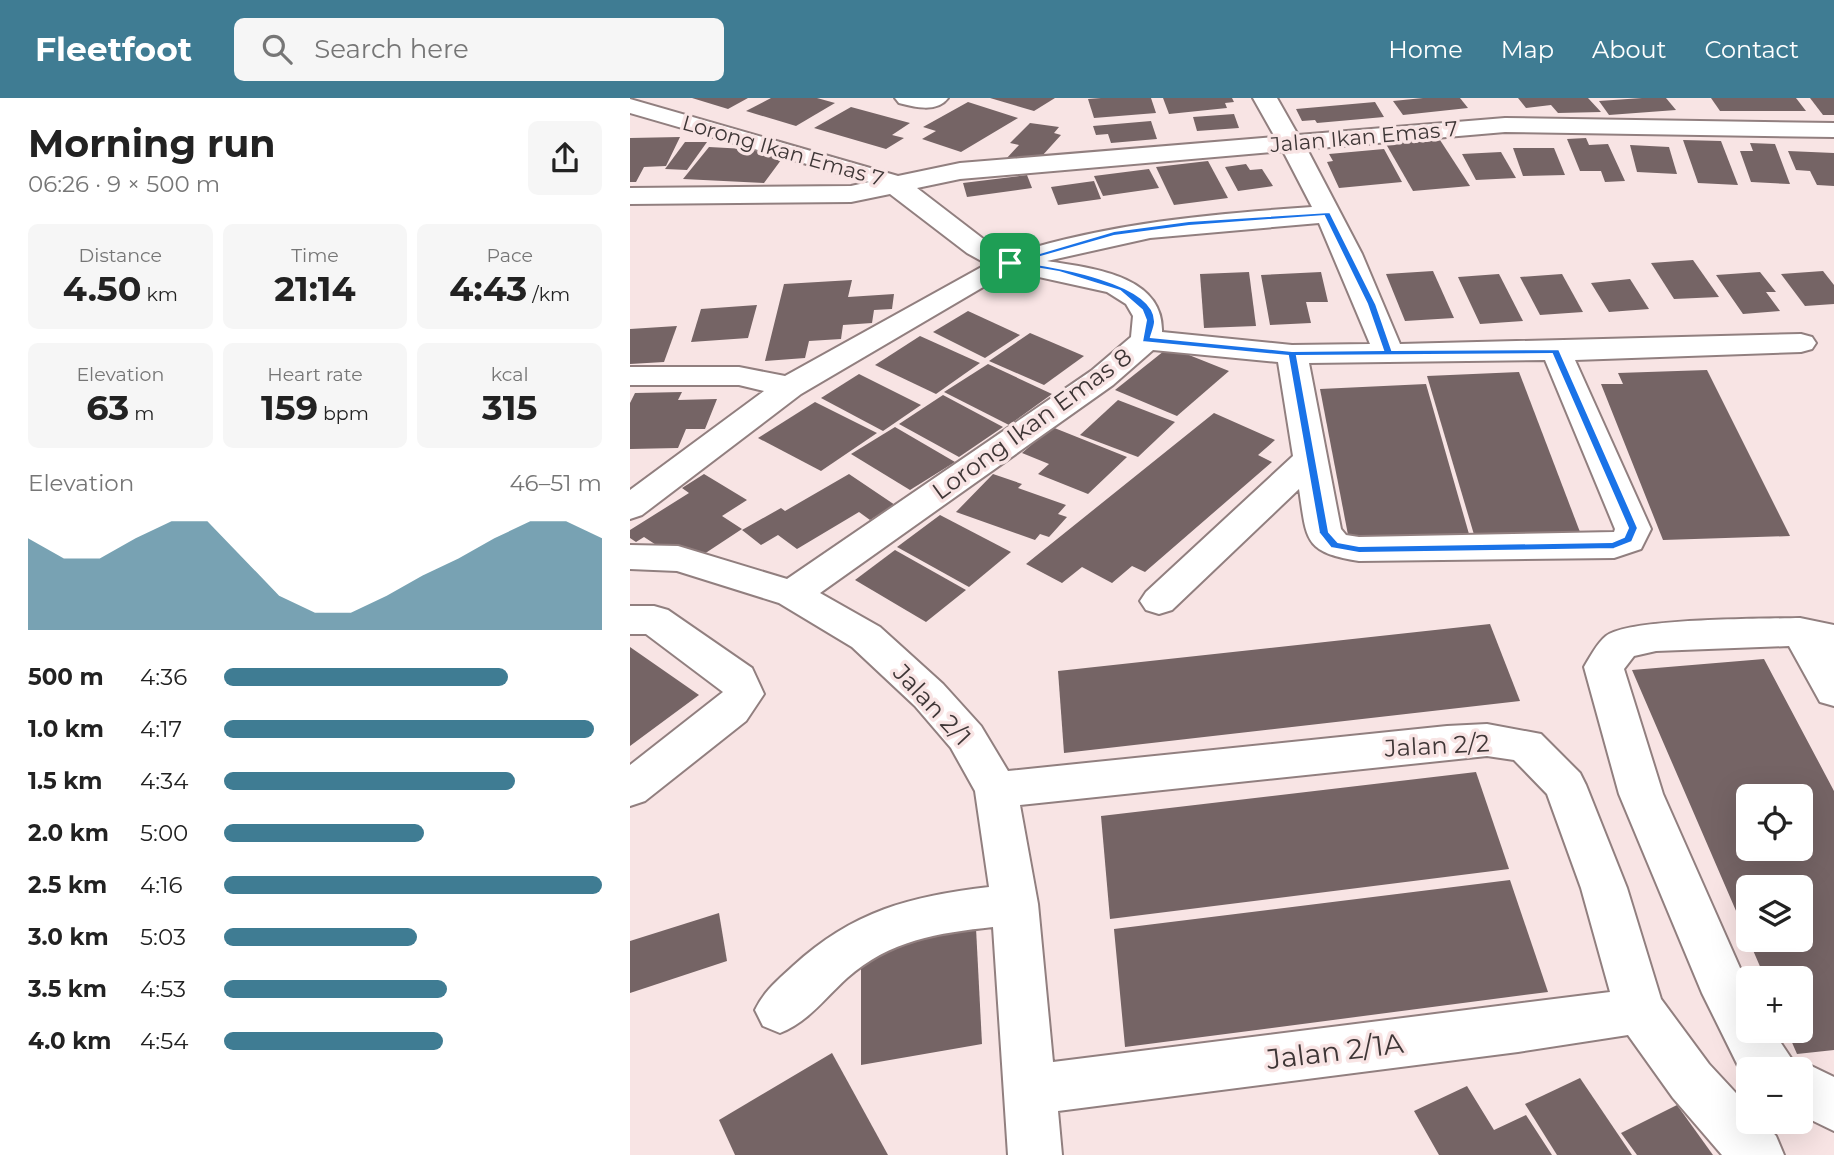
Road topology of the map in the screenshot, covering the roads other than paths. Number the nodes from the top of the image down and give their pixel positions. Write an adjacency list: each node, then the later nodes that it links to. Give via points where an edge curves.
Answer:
1 (1265, 98): 6 (street)
2 (630, 106): 7 (street, Lorong Ikan Emas 7, via 857,169)
3 (1694, 108): 4 (street)
4 (1711, 127): 5 (street, Jalan Ikan Emas 7); 6 (street, Jalan Ikan Emas 7, via 1497,116)
5 (1834, 130)
6 (1291, 143): 7 (street, Jalan Ikan Emas 7, via 960,171); 9 (street)
7 (896, 185): 8 (street, Jalan Ikan Emas 7, via 827,196); 10 (street, Lorong Ikan Emas 7, via 974,245)
8 (630, 196)
9 (1327, 214): 10 (street, via 1114,233); 14 (street, via 1371,304)
10 (1010, 263): 11 (street, via 1060,270 1123,289 1146,309 1151,320); 17 (street)
11 (1146, 340): 15 (street, Lorong Ikan Emas 8); 21 (street, Lorong Ikan Emas 8, via 1102,378)
12 (1801, 343): 13 (street, Lorong Ikan Emas 8)
13 (1556, 351): 14 (street, Lorong Ikan Emas 8); 18 (street, via 1633,528 1628,540 1614,546 1359,549 1335,545 1324,533)
14 (1388, 352): 15 (street, Lorong Ikan Emas 8)
15 (1292, 354): 18 (street)
16 (630, 376): 17 (street, via 739,376)
17 (790, 387): 19 (street)
18 (1311, 458): 22 (street)
19 (630, 507)
20 (630, 557): 21 (street, Jalan 2/1, via 678,559)
21 (792, 594): 27 (street, Jalan 2/1, via 866,637 929,695 966,737)
22 (1159, 601)
23 (630, 620): 26 (street, via 654,620 738,678 744,694 732,710)
24 (1817, 636): 25 (street); 31 (street, via 1656,638 1621,645 1604,667 1641,794 1726,993)
25 (1834, 691)
26 (630, 789)
27 (996, 790): 28 (street, Jalan 2/1); 30 (street, Jalan 2/2, via 1447,741 1487,740 1526,746 1565,785 1604,888)
28 (1015, 904): 29 (street, via 939,913 888,927 849,947); 32 (street, Jalan 2/1)
29 (780, 1010)
30 (1640, 1010): 32 (street, Jalan 2/1A); 36 (street, Jalan 2/2, via 1691,1081)
31 (1761, 1057)
32 (1030, 1090): 35 (street, Jalan 2/1)
33 (1813, 1093): 34 (street)
34 (1834, 1106)
35 (1035, 1155)
36 (1757, 1155)

